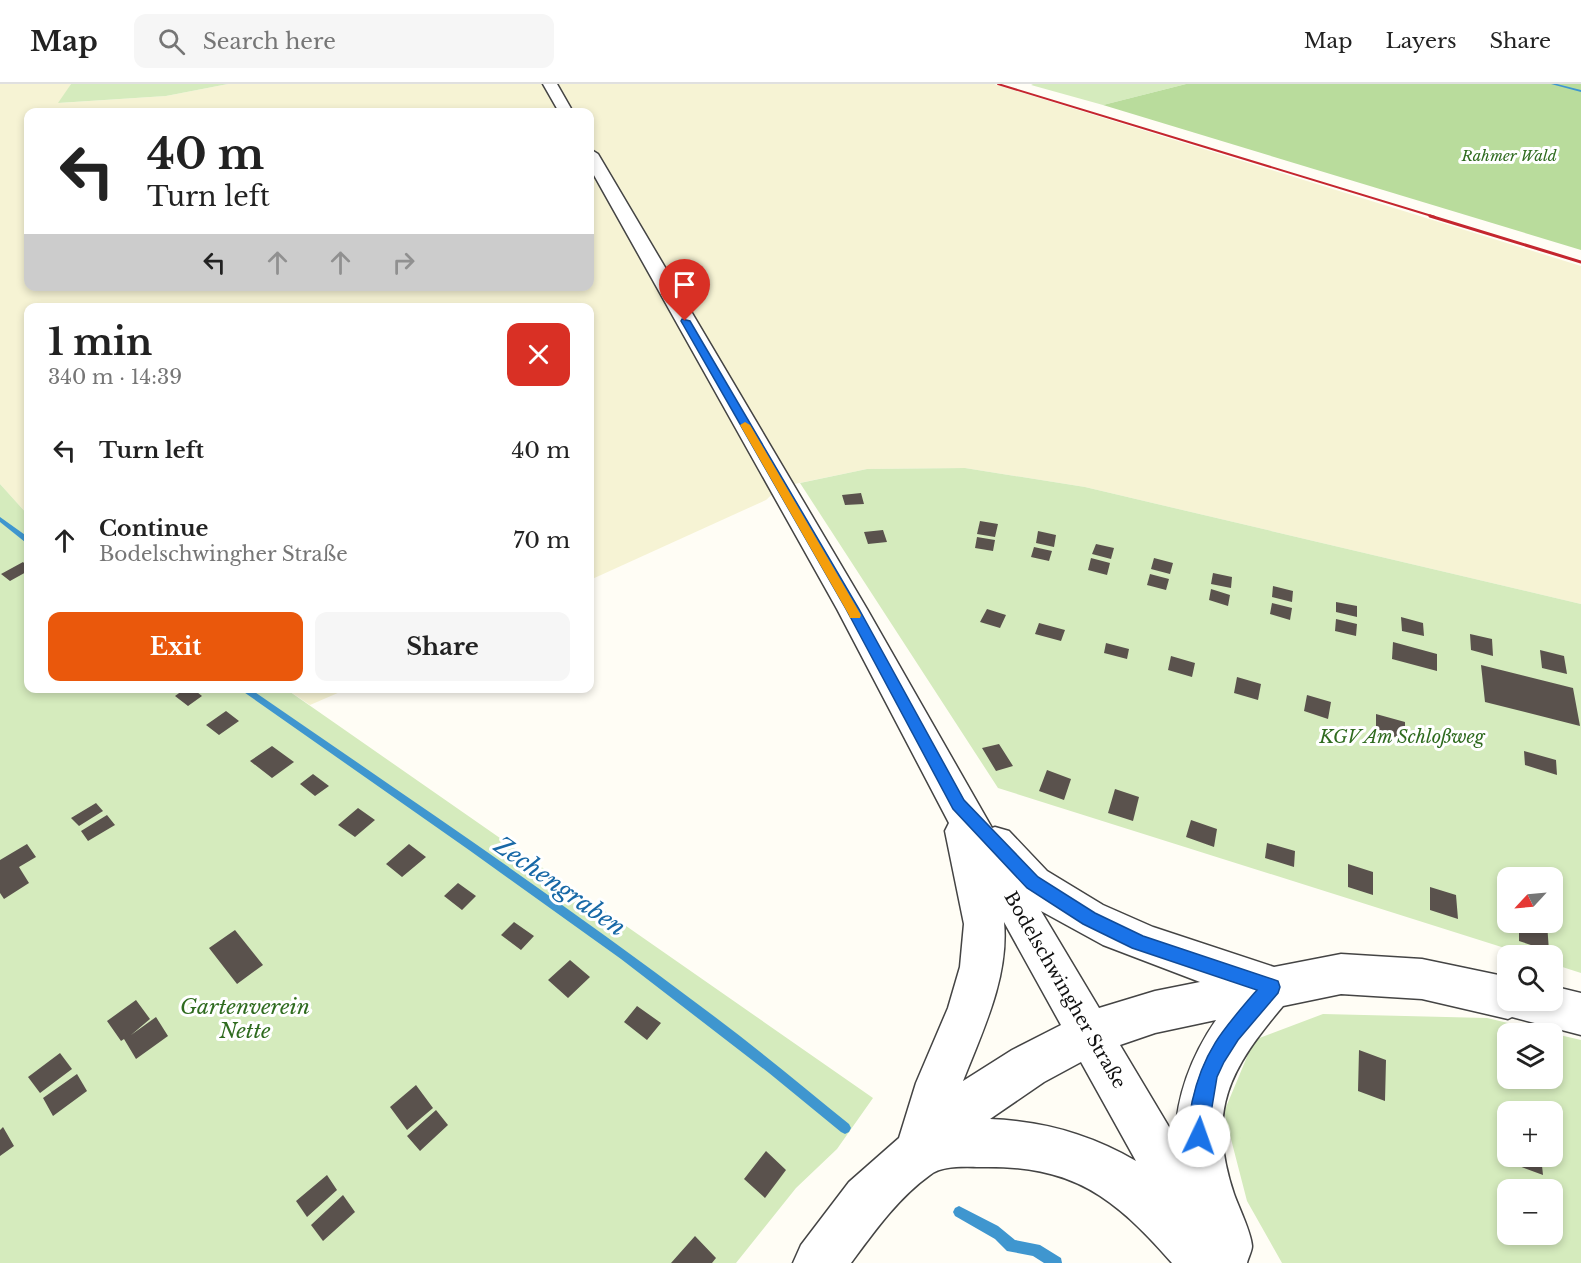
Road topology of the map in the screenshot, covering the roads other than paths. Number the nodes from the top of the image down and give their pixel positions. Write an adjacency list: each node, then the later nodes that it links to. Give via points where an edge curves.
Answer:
1 (550, 84): 2 (street)
2 (564, 108)
3 (594, 161): 4 (street, Bodelschwingher Straße, via 852,609)
4 (958, 804): 5 (street, via 1033,882 1089,918 1138,942); 9 (street, Bodelschwingher Straße); 10 (street, via 984,924 981,967 970,1009 939,1083)
5 (1272, 987): 6 (street, via 1341,974 1422,979); 9 (street, via 1155,1012); 14 (street, via 1217,1055 1199,1115 1199,1158)
6 (1497, 996)
7 (1563, 1010): 8 (street)
8 (1581, 1014)
9 (1090, 1033): 10 (street, via 978,1098); 13 (street, Bodelschwingher Straße)
10 (918, 1153): 11 (street, via 867,1200); 12 (street, via 963,1143 1028,1146 1068,1153 1103,1169 1138,1193)
11 (819, 1263)
12 (1206, 1263)
13 (1221, 1263)
14 (1233, 1263)

